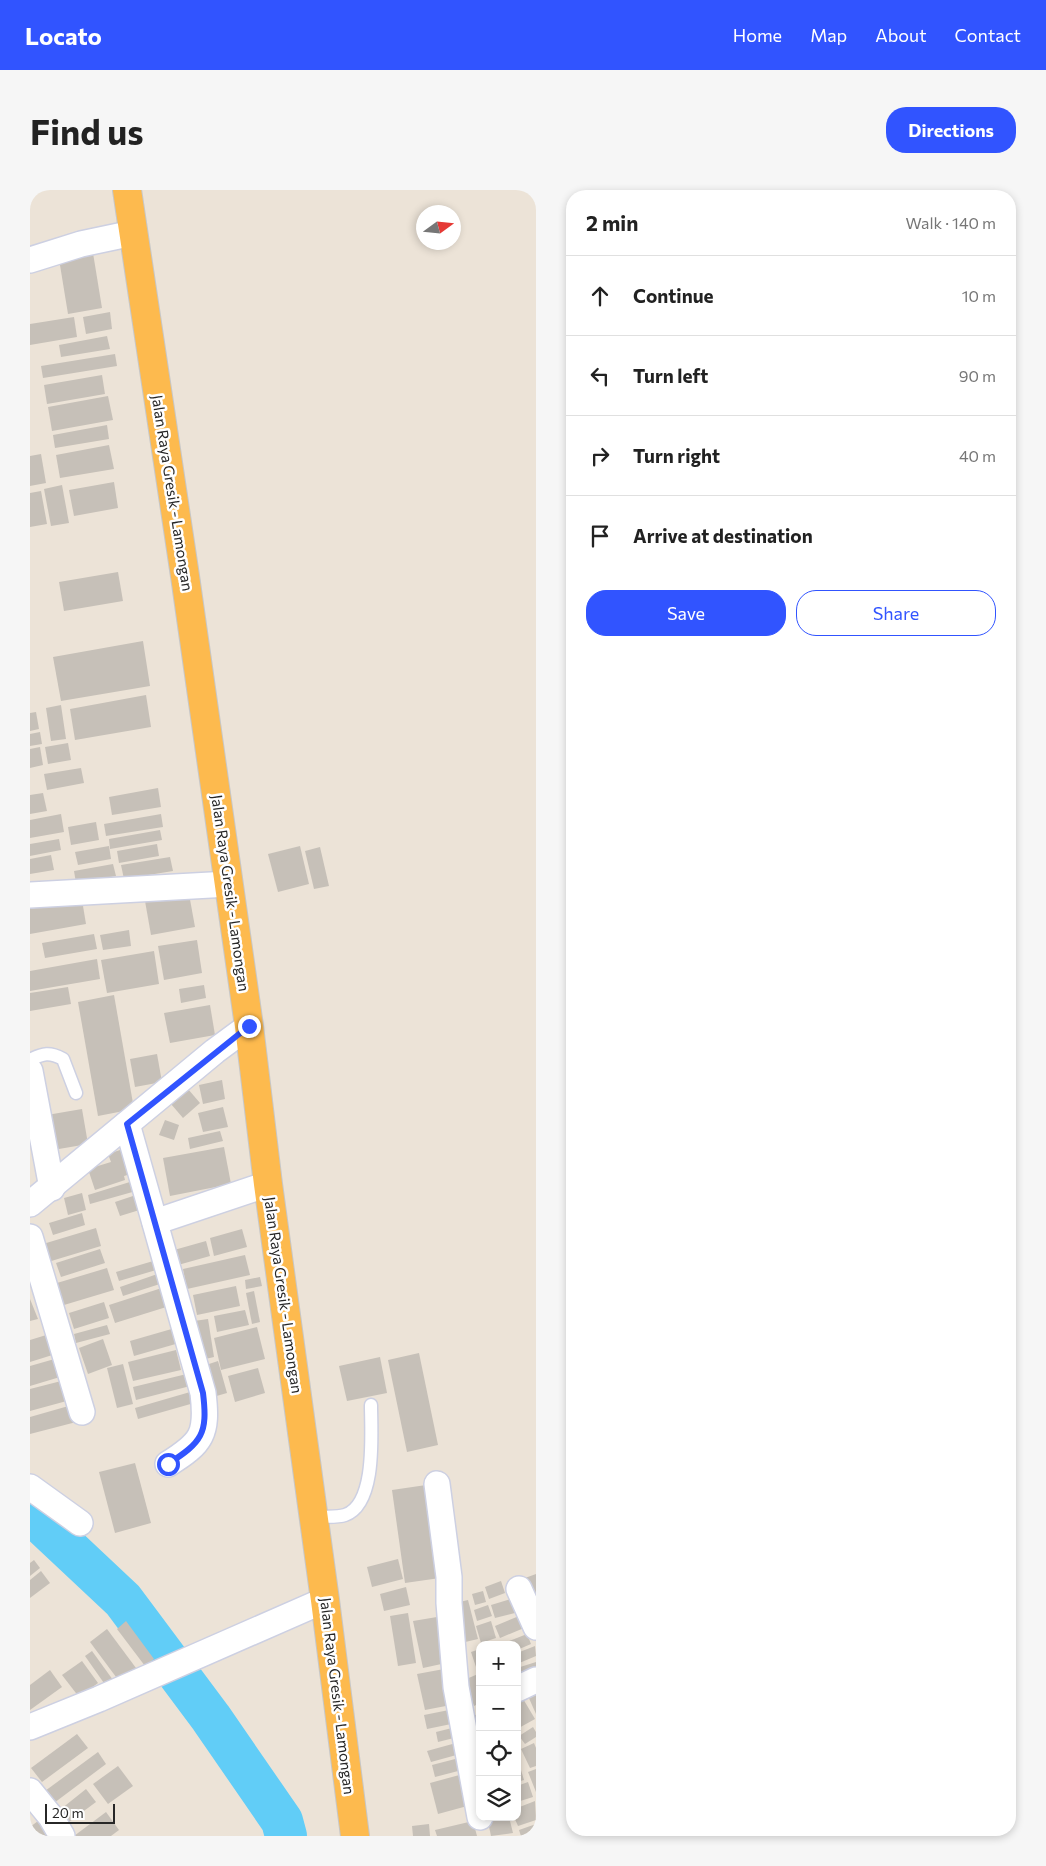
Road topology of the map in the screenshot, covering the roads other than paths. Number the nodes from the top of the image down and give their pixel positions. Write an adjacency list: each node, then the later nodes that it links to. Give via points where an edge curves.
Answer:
1 (127, 190): 2 (highway, Jalan Raya Gresik - Lamongan)
2 (133, 233): 3 (street, via 81,244); 4 (highway, Jalan Raya Gresik - Lamongan)
3 (30, 260)
4 (229, 884): 5 (street); 6 (highway, Jalan Raya Gresik - Lamongan)
5 (30, 896)
6 (249, 1026): 10 (street); 11 (highway, Jalan Raya Gresik - Lamongan)
7 (30, 1060): 9 (lane, via 42,1054 63,1059)
8 (30, 1071): 12 (street)
9 (76, 1093)
10 (127, 1124): 12 (street); 14 (street)
11 (268, 1184): 14 (street); 21 (highway, Jalan Raya Gresik - Lamongan)
12 (52, 1188): 13 (street)
13 (30, 1204)
14 (155, 1222): 18 (street, via 205,1407 200,1439 189,1451)
15 (30, 1236): 17 (street)
16 (371, 1405): 21 (lane, via 371,1466 357,1507 346,1515)
17 (82, 1412)
18 (168, 1464)
19 (437, 1484): 28 (street, via 449,1577 456,1687)
20 (30, 1487): 22 (street)
21 (314, 1517): 24 (highway, Jalan Raya Gresik - Lamongan)
22 (80, 1522)
23 (519, 1589): 25 (street)
24 (325, 1600): 29 (street); 34 (highway, Jalan Raya Gresik - Lamongan)
25 (536, 1627)
26 (536, 1680): 27 (street)
27 (521, 1687)
28 (470, 1709): 30 (street)
29 (30, 1727)
30 (476, 1776)
31 (30, 1791): 33 (street)
32 (481, 1821): 35 (street)
33 (62, 1836)
34 (355, 1836)
35 (483, 1836)

